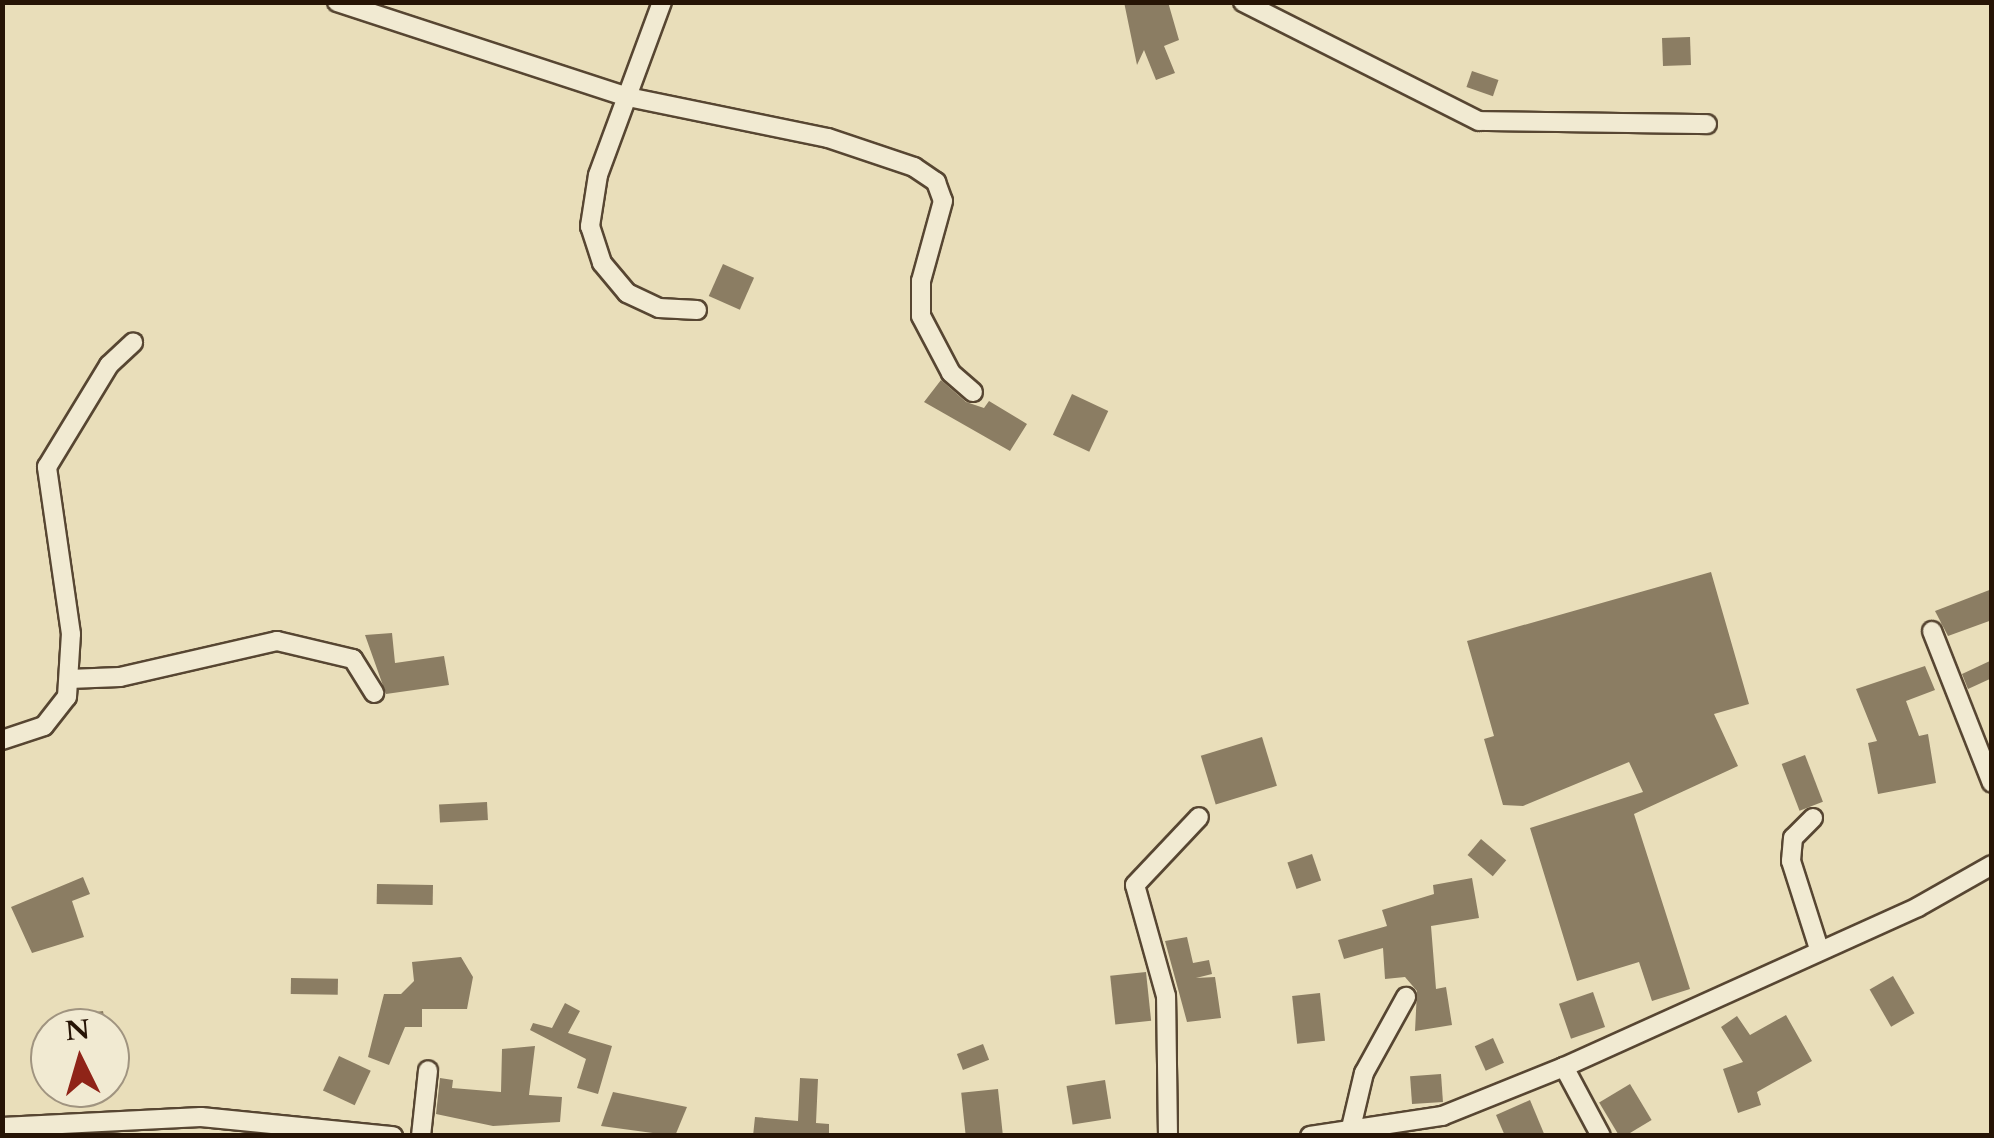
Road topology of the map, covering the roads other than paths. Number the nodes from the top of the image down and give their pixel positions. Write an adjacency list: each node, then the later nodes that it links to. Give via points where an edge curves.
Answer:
1 (338, 2): 4 (street)
2 (662, 2): 4 (street)
3 (1243, 2): 5 (street, via 1479,120)
4 (628, 97): 6 (street, via 590,226 602,262 628,294 660,308); 8 (street, via 828,138 936,182 942,214 924,263 921,316 951,374)
5 (1707, 124)
6 (697, 310)
7 (132, 343): 10 (street, via 108,366 47,467 72,634)
8 (973, 392)
9 (1932, 631): 13 (street)
10 (69, 679): 11 (street, via 150,671 277,642 353,660); 12 (street, via 66,697 44,726)
11 (374, 693)
12 (2, 740)
13 (1992, 784)
14 (1199, 817): 25 (street, via 1135,885 1166,996)
15 (1813, 818): 17 (street, via 1793,838 1791,861)
16 (1992, 865): 17 (street)
17 (1819, 949): 19 (street)
18 (1406, 997): 22 (street, via 1364,1073)
19 (1564, 1068): 22 (street, via 1442,1116); 27 (street)
20 (428, 1070): 24 (street)
21 (2, 1127): 23 (street, via 201,1117)
22 (1352, 1133): 26 (street)
23 (392, 1136)
24 (421, 1136)
25 (1168, 1136)
26 (1310, 1136)
27 (1601, 1136)

